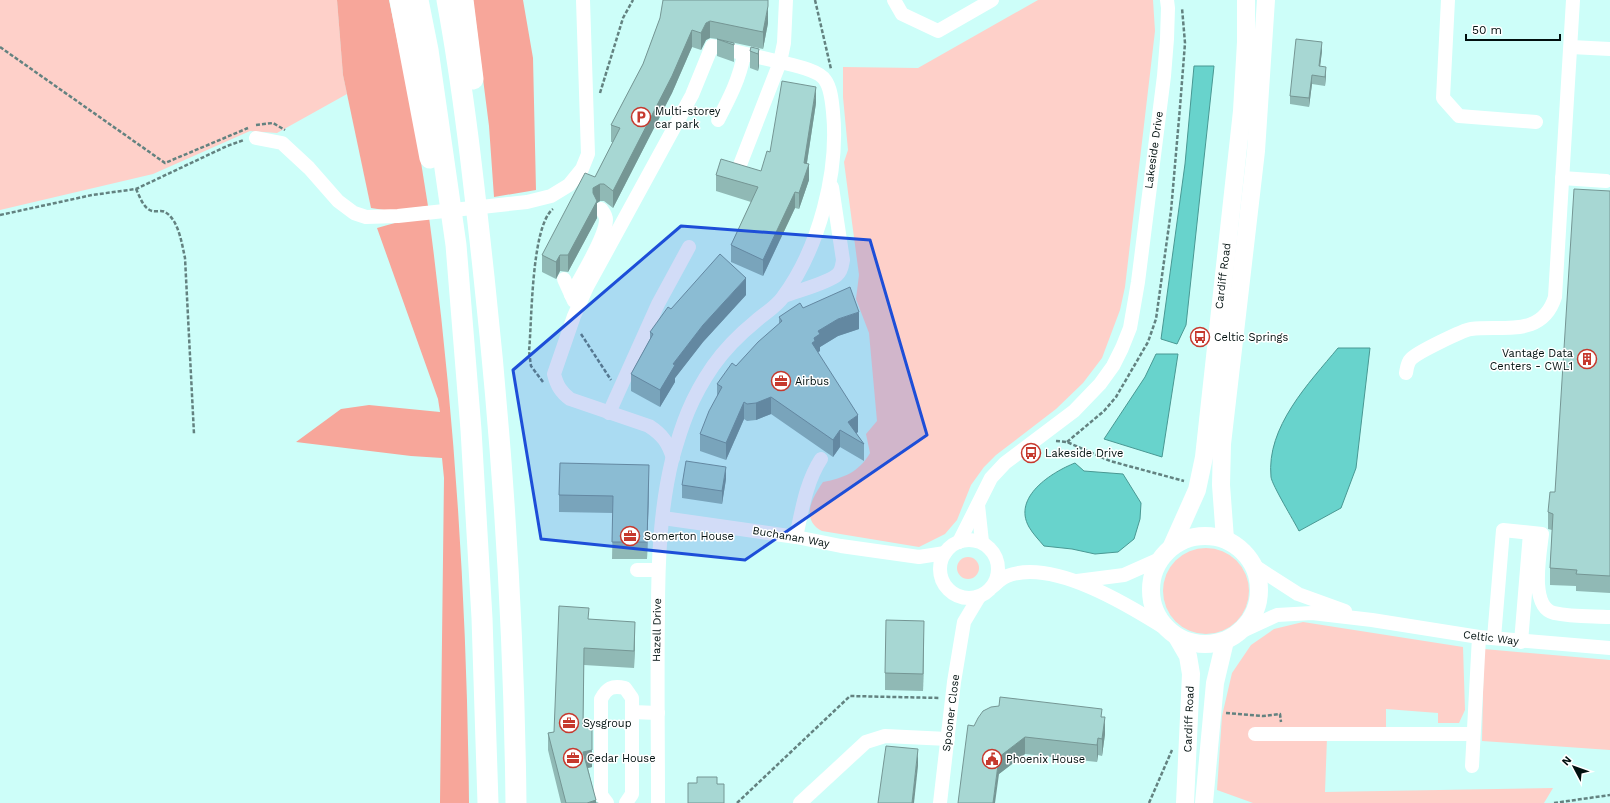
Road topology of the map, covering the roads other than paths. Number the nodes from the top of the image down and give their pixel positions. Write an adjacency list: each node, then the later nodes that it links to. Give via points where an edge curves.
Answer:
1 (400, 0): 29 (highway)
2 (418, 0): 29 (highway, via 428,50 456,245)
3 (447, 0): 31 (highway, via 474,179)
4 (463, 0): 31 (highway, via 486,170)
5 (583, 0): 20 (street, via 588,154 582,169 570,186 551,196 527,202 366,217 354,213 338,201 282,143)
6 (786, 0): 17 (street, via 784,43)
7 (894, 0): 8 (street, via 902,14 938,31)
8 (992, 0)
9 (1167, 0): 35 (street, Lakeside Drive, via 1168,31 1164,76 1130,328 1113,366 1100,384 1074,411 1005,463 991,478)
10 (1246, 0): 42 (main road, Cardiff Road, via 1242,111 1204,457 1198,484)
11 (1266, 0): 39 (main road, Cardiff Road, via 1256,151 1222,444 1221,485)
12 (1448, 0): 19 (street, via 1442,98 1459,116)
13 (1573, 0): 14 (street)
14 (1571, 47): 15 (street); 22 (street)
15 (1610, 49)
16 (744, 54): 17 (street); 18 (street, via 734,88); 28 (street, via 712,46 692,95 603,256)
17 (780, 62): 21 (street); 23 (street, via 817,73 825,80 830,91 834,123)
18 (718, 120)
19 (1536, 122)
20 (256, 138)
21 (738, 170)
22 (1562, 178): 24 (street); 30 (street, via 1554,297 1546,314 1535,323 1522,328 1465,330 1415,355 1408,363)
23 (831, 181): 27 (street, via 810,247); 27 (street, via 842,260 841,269 838,275 830,279)
24 (1606, 181)
25 (601, 209): 28 (street, via 606,214 603,234 571,281)
26 (689, 247): 32 (street, via 658,304)
27 (784, 296): 33 (street, Hazell Drive, via 741,334 714,365 688,406)
28 (575, 314): 32 (street, via 554,374 556,384 570,399)
29 (463, 336): 71 (highway, via 482,618)
30 (1406, 373)
31 (497, 394): 72 (highway, via 515,686)
32 (609, 413): 33 (street, via 649,426 658,432 668,443)
33 (673, 458): 36 (street, Hazell Drive)
34 (821, 459): 38 (street, via 809,484)
35 (978, 502): 40 (street, Lakeside Drive); 41 (street)
36 (663, 518): 38 (street, Buchanan Way); 49 (street, Hazell Drive)
37 (1530, 533): 56 (street, via 1542,534 1539,595 1544,607 1555,613); 62 (street, via 1503,530); 63 (street)
38 (796, 537): 44 (street, Buchanan Way)
39 (1225, 539): 42 (main road, Cardiff Road, via 1205,535 1188,538); 47 (main road, Cardiff Road, via 1239,547)
40 (959, 542): 41 (street); 43 (street, Buchanan Way)
41 (982, 542): 46 (street)
42 (1172, 546): 45 (main road, Cardiff Road)
43 (945, 553): 44 (street, Buchanan Way); 52 (street, via 940,572)
44 (919, 557): 52 (street, Buchanan Way, via 932,565)
45 (1160, 559): 51 (street, via 1124,575); 59 (main road, Cardiff Road, via 1153,572 1150,590 1154,611)
46 (998, 560): 50 (street); 53 (street, via 998,575)
47 (1254, 565): 57 (street, Celtic Way, via 1298,594); 60 (main road, Cardiff Road, via 1259,591 1254,612 1247,624)
48 (637, 570): 49 (street)
49 (658, 570): 66 (street, Hazell Drive)
50 (1023, 572): 51 (street); 53 (street, via 1006,577)
51 (1077, 581): 59 (street, via 1128,604)
52 (943, 582): 54 (street, Buchanan Way)
53 (992, 587): 55 (street)
54 (956, 595): 55 (street, via 967,598); 58 (street, Spooner Close)
55 (979, 597): 58 (street, Spooner Close)
56 (1610, 617)
57 (1372, 620): 60 (street, Celtic Way, via 1312,613 1277,616); 61 (street, Celtic Way)
58 (964, 622): 69 (street, Spooner Close)
59 (1173, 634): 60 (main road, via 1197,644); 78 (main road, Cardiff Road, via 1188,656 1191,674)
60 (1230, 637): 79 (main road, Cardiff Road, via 1215,683)
61 (1479, 637): 62 (street, Celtic Way); 68 (street)
62 (1494, 638): 63 (street, Celtic Way)
63 (1521, 642): 64 (street, Celtic Way)
64 (1610, 648)
65 (632, 712): 66 (street); 73 (street, via 632,698 625,688 616,686 607,689 601,699 601,796); 74 (street, via 632,794)
66 (658, 713): 75 (street, Hazell Drive)
67 (1255, 734): 68 (street)
68 (1473, 734): 70 (street)
69 (948, 739): 76 (street, via 885,736 866,742); 77 (street, Spooner Close)
70 (1472, 766)
71 (488, 803)
72 (516, 803)
73 (607, 803)
74 (626, 803)
75 (658, 803)
76 (800, 803)
77 (940, 803)
78 (1185, 803)
79 (1204, 803)

